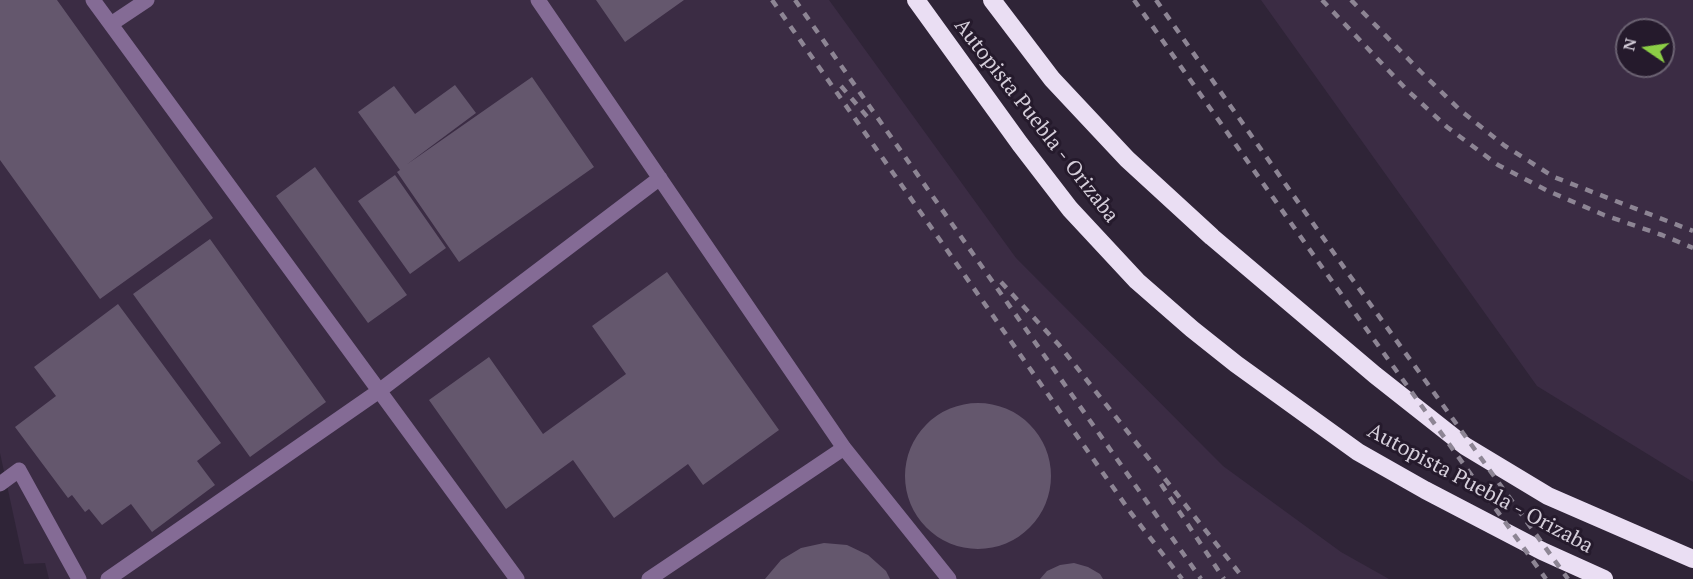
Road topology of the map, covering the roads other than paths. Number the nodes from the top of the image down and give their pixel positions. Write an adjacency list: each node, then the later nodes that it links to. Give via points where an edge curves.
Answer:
1 (93, 0): 6 (lane)
2 (147, 0): 6 (lane)
3 (538, 0): 7 (lane)
4 (916, 0): 17 (highway, Autopista Puebla - Orizaba, via 1070,209 1137,281 1192,329 1358,452 1542,551)
5 (992, 0): 11 (highway, Autopista Puebla - Orizaba, via 1052,79 1127,159 1375,375 1465,446 1548,496)
6 (111, 24): 8 (lane)
7 (660, 178): 8 (lane); 9 (lane)
8 (379, 391): 13 (lane); 14 (lane)
9 (844, 448): 15 (lane); 16 (lane)
10 (0, 484): 12 (lane, via 19,470)
11 (1693, 559)
12 (80, 579)
13 (108, 579)
14 (517, 579)
15 (649, 579)
16 (949, 579)
17 (1604, 579)

